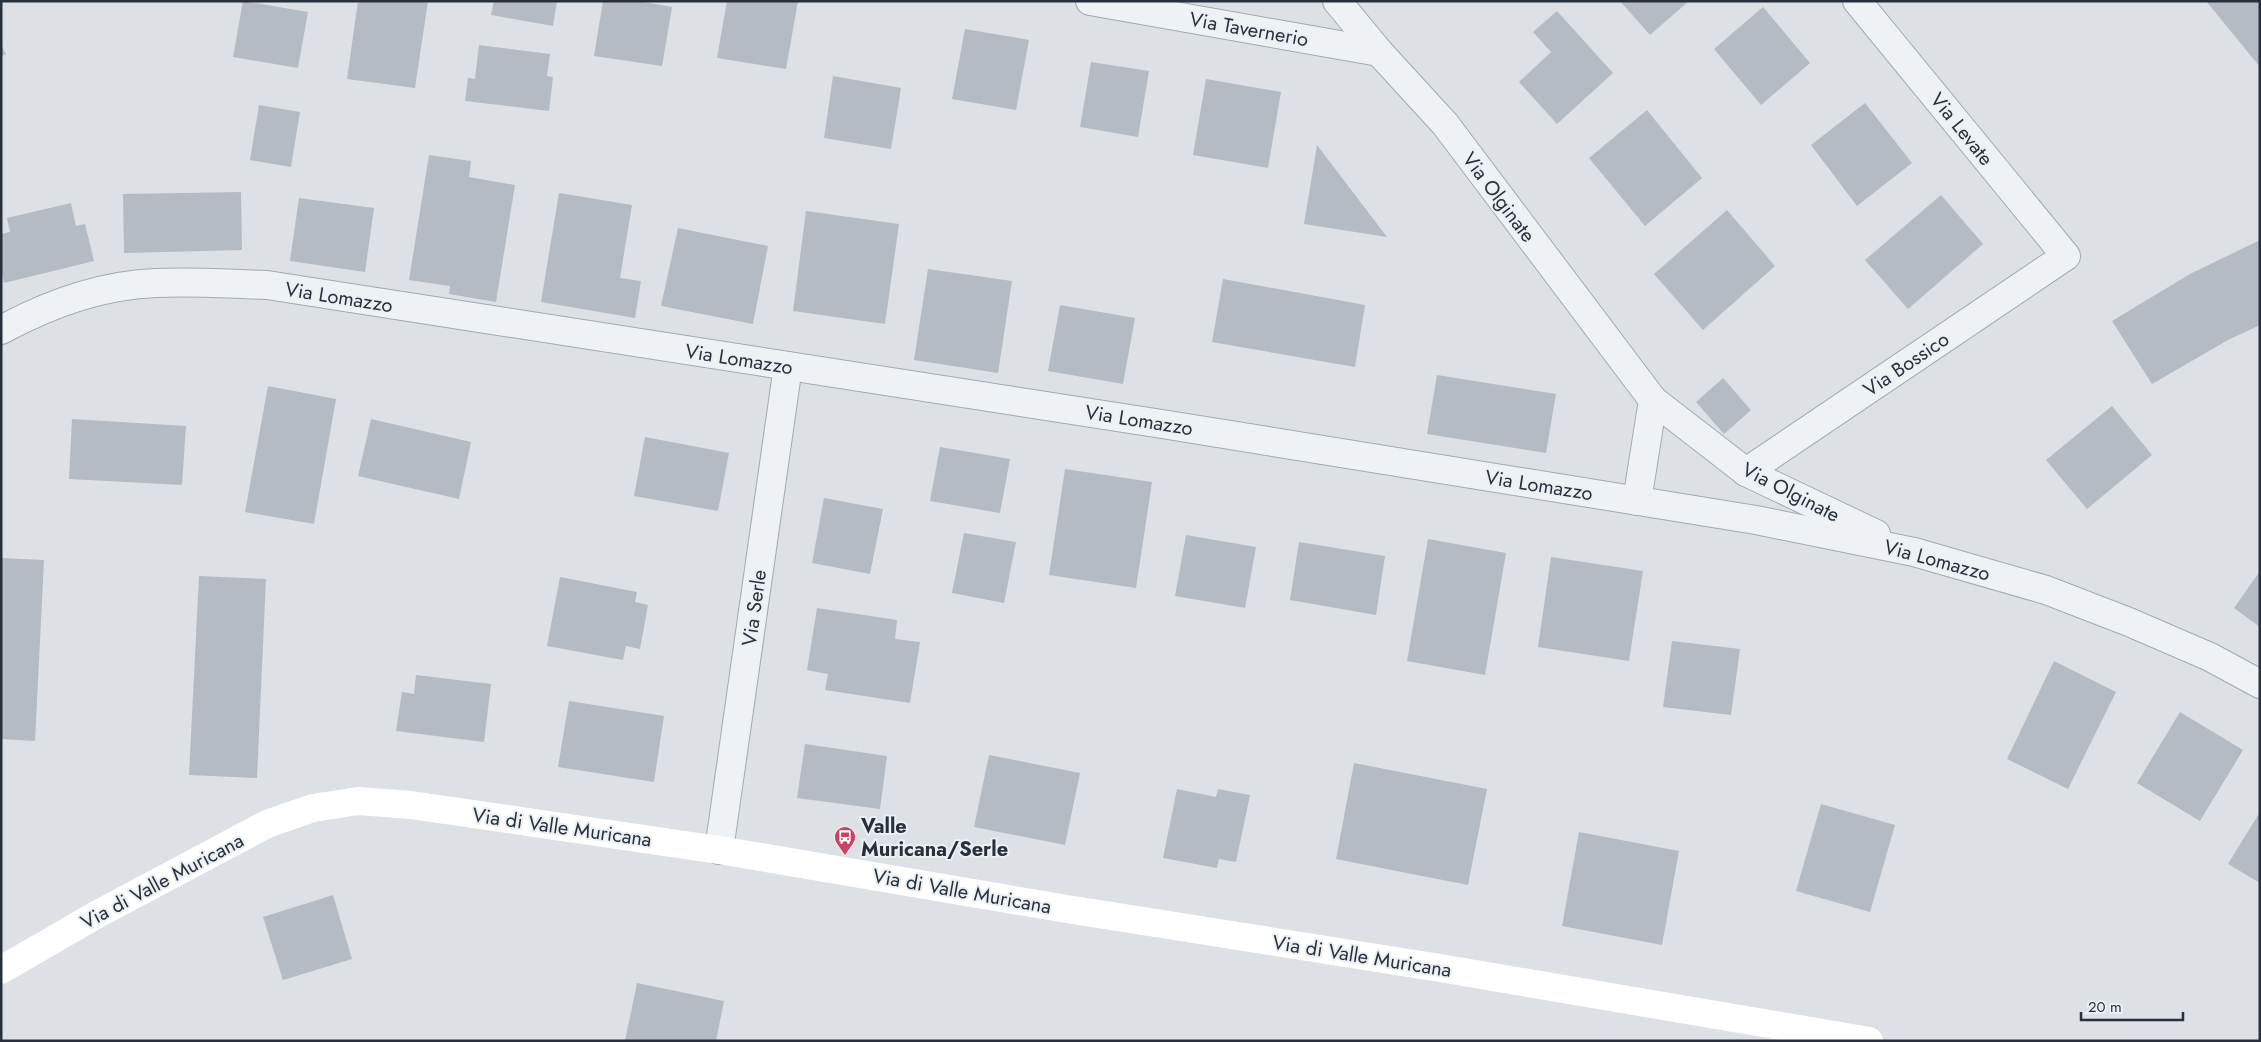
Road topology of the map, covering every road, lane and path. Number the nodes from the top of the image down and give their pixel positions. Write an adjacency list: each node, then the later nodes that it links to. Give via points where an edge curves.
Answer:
1 (1090, 1): 4 (street, Via Tavernerio)
2 (1336, 1): 4 (street, Via Olginate)
3 (1857, 1): 5 (street, Via Levate)
4 (1379, 52): 8 (street, Via Olginate, via 1445,124)
5 (2066, 256): 9 (street, Via Bossico)
6 (1, 330): 7 (street, Via Lomazzo, via 51,306 120,287 156,283 267,285)
7 (788, 366): 10 (street, Via Lomazzo); 13 (street, Via Serle)
8 (1653, 400): 9 (street, Via Olginate); 10 (street)
9 (1746, 472): 11 (street, Via Olginate)
10 (1637, 501): 11 (street, Via Lomazzo, via 1756,520)
11 (1914, 552): 12 (street, Via Lomazzo, via 2046,590 2120,618 2210,657)
12 (2260, 684)
13 (719, 850): 14 (street, Via di Valle Muricana, via 411,805 358,801 336,803 290,814 267,824); 15 (street, Via di Valle Muricana)
14 (1, 970)
15 (1869, 1041)

